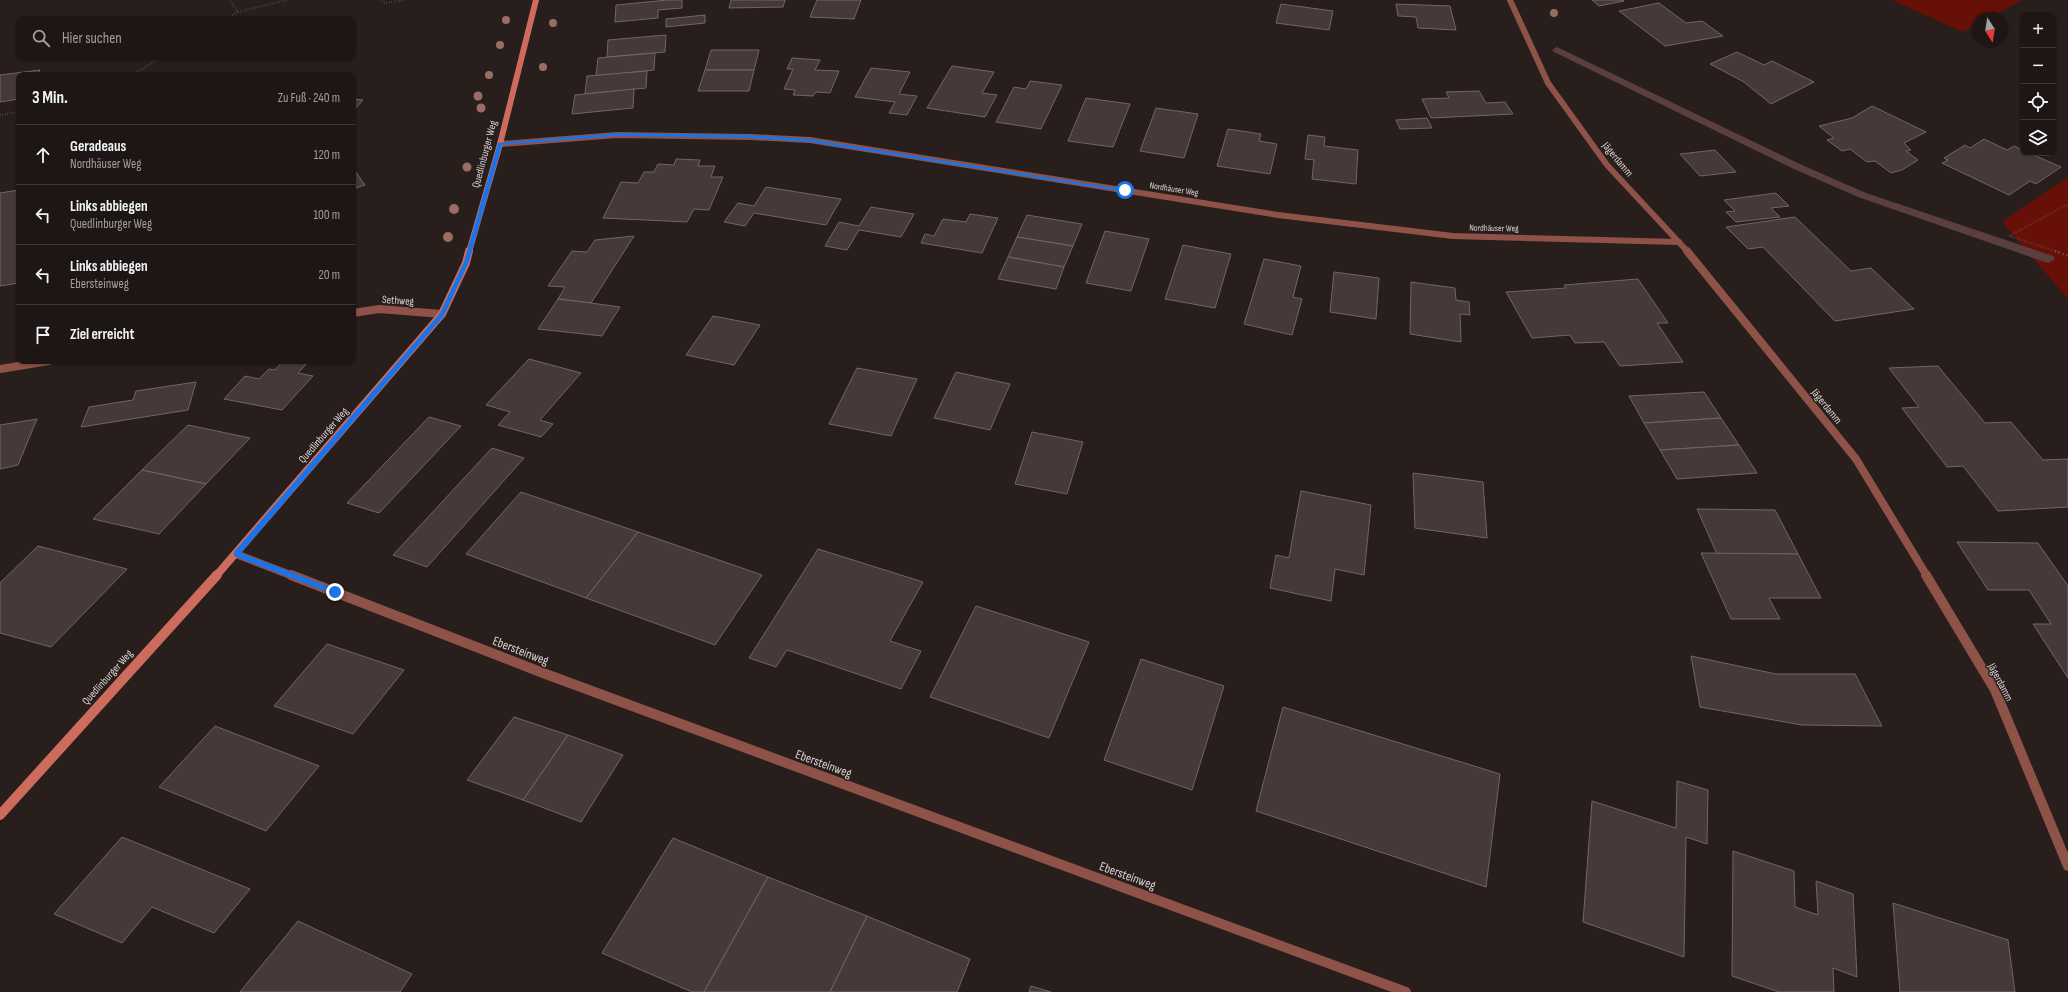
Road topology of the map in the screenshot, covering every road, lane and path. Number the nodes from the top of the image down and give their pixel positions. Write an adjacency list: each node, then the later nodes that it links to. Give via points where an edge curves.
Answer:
1 (230, 0): 7 (path)
2 (287, 0): 7 (path)
3 (380, 0): 4 (path, via 384,3)
4 (406, 0)
5 (536, 0): 13 (street, Quedlinburger Weg)
6 (1510, 0): 15 (street, Jägerdamm, via 1548,83 1607,165)
7 (238, 12): 8 (path)
8 (231, 16)
9 (157, 60): 10 (path)
10 (137, 72)
11 (16, 112): 12 (path)
12 (0, 115)
13 (500, 144): 15 (street, Nordhäuser Weg, via 617,135 810,140 1278,215 1453,236); 18 (street, Quedlinburger Weg, via 466,262)
14 (2068, 204): 16 (path, via 2009,236)
15 (1679, 242): 23 (street, Jägerdamm, via 1856,459 1995,690)
16 (2068, 256)
17 (356, 312): 18 (street, Sethweg, via 379,309)
18 (442, 314): 21 (street, Quedlinburger Weg)
19 (31, 364): 20 (street)
20 (0, 369)
21 (236, 554): 22 (street, Quedlinburger Weg); 24 (street, Ebersteinweg, via 543,673)
22 (0, 815)
23 (2068, 866)
24 (1406, 992)

